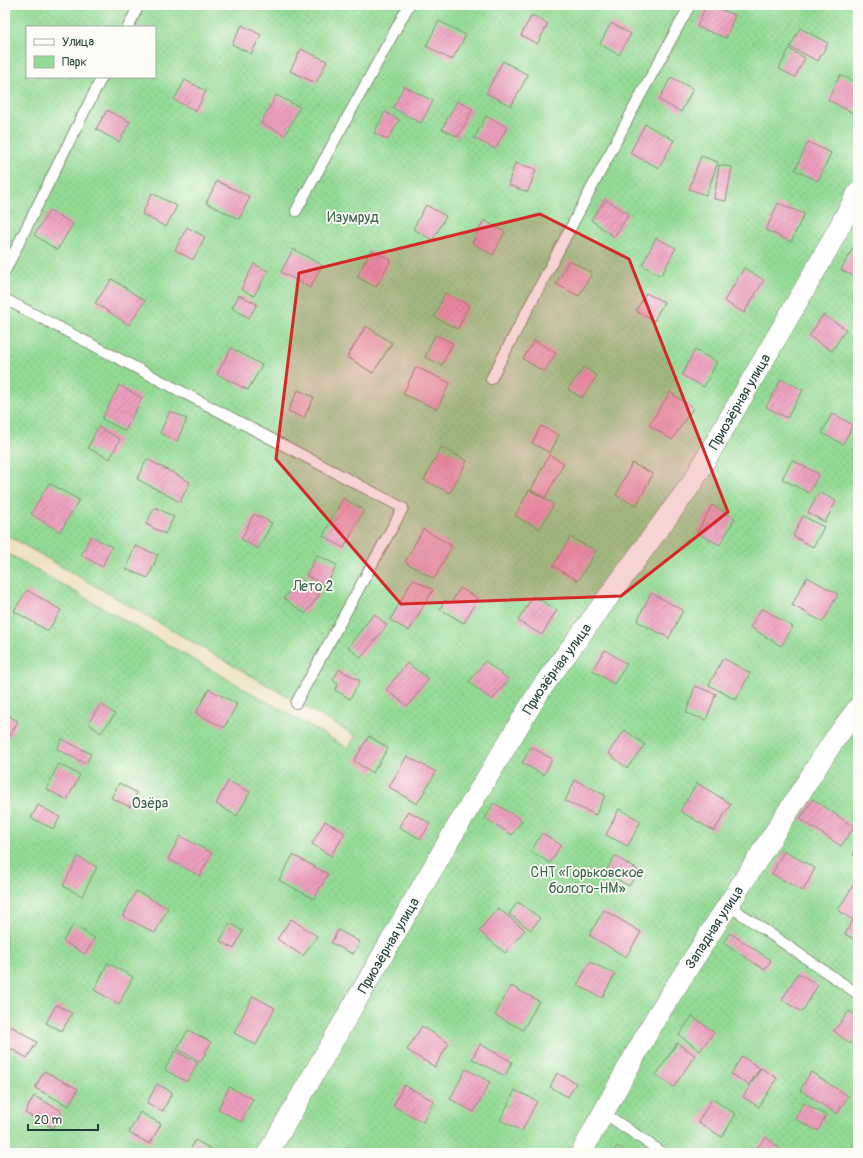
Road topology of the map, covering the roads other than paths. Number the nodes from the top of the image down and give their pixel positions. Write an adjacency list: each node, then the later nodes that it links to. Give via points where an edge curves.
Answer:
1 (139, 5): 4 (lane)
2 (410, 5): 7 (lane)
3 (690, 5): 10 (lane)
4 (128, 26)
5 (102, 78): 8 (lane)
6 (858, 193): 16 (street, Приозёрная улица, via 692,483 540,690 443,850)
7 (296, 211)
8 (5, 271)
9 (5, 299): 11 (lane, via 403,508)
10 (491, 379)
11 (296, 703)
12 (858, 708): 13 (street, Западная улица, via 832,743)
13 (728, 905): 14 (lane); 15 (street, Западная улица, via 655,1020)
14 (858, 994)
15 (604, 1113): 17 (street, Западная улица); 18 (lane)
16 (268, 1153)
17 (581, 1153)
18 (663, 1153)

